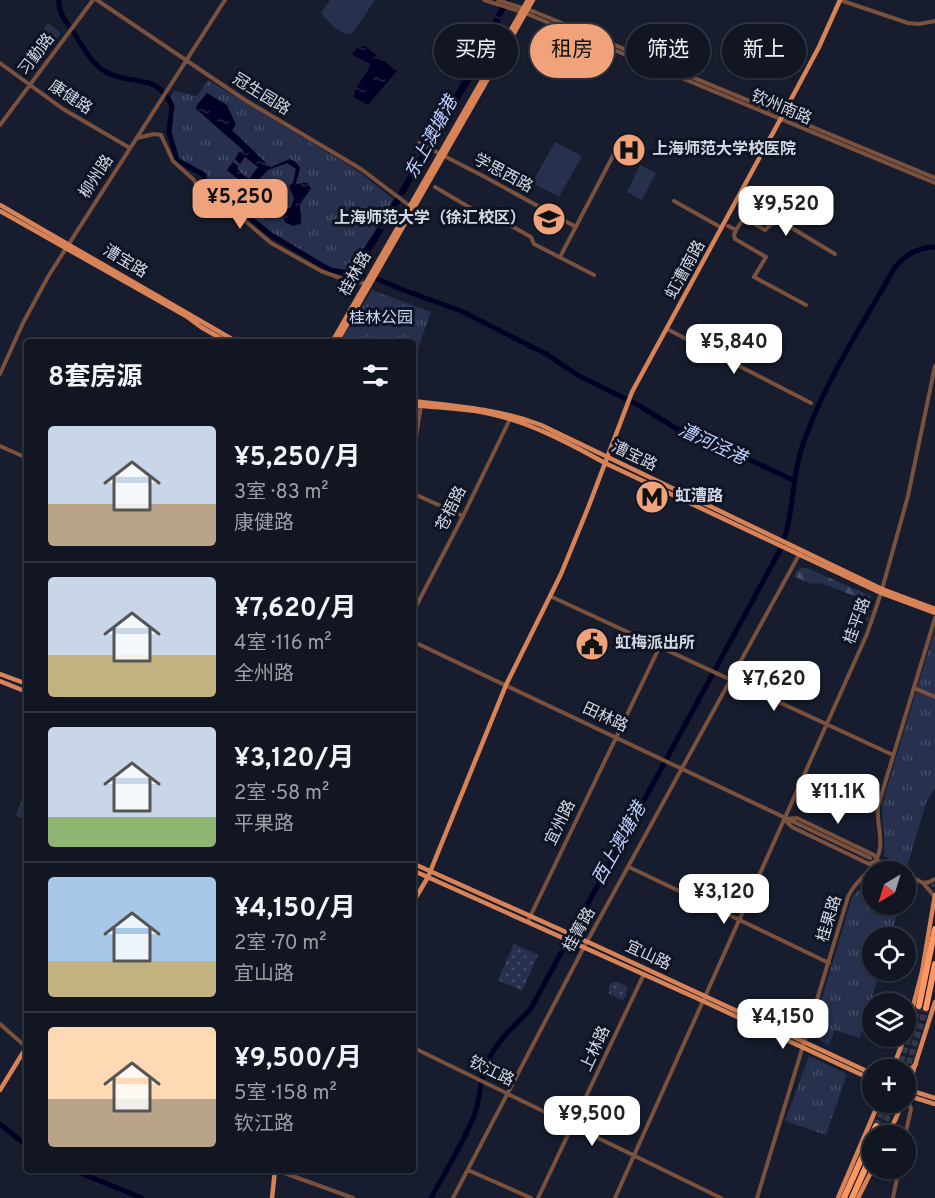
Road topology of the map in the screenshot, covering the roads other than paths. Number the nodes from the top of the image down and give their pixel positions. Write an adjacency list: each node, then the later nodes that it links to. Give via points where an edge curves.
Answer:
1 (95, 0): 10 (street, 冠生园路); 12 (street, 习勤路)
2 (225, 0): 10 (street, 柳州路)
3 (484, 0): 7 (street, 钦州南路)
4 (528, 0): 8 (main road, 桂林路)
5 (533, 0): 8 (main road, 桂林路)
6 (840, 0): 9 (street, via 908,23); 13 (main road, 虹漕南路)
7 (500, 2): 8 (street, 钦州南路)
8 (524, 10): 13 (street, 钦州南路); 19 (main road, 桂林路)
9 (935, 21)
10 (186, 60): 15 (street, 柳州路); 25 (street, 冠生园路, via 353,164)
11 (0, 63): 12 (street, 康健路)
12 (30, 86): 14 (street, 习勤路); 17 (street, 康健路)
13 (782, 118): 20 (street, 钦州南路); 21 (street, 钦州南路); 28 (main road, 虹漕南路)
14 (0, 125)
15 (136, 138): 17 (street, 柳州路); 34 (street, via 161,135 173,161 194,180 203,199 236,212 271,243 328,274)
16 (420, 144): 19 (street, 学思西路)
17 (130, 148): 30 (street, 柳州路)
18 (614, 154): 27 (street)
19 (441, 155): 25 (main road, 桂林路); 27 (street, 学思西路)
20 (935, 177)
21 (935, 183)
22 (435, 187): 32 (street, via 494,222 501,220)
23 (674, 201): 28 (street)
24 (0, 204): 30 (main road, 漕宝路)
25 (411, 207): 34 (main road, 桂林路)
26 (0, 211): 30 (main road, 漕宝路)
27 (576, 227): 32 (street)
28 (725, 227): 29 (street); 36 (main road, 虹漕南路)
29 (736, 230): 31 (street, via 744,218 765,230 777,219); 35 (street, via 735,239 766,257 754,277)
30 (67, 246): 37 (main road, 漕宝路); 38 (main road, 漕宝路); 42 (street, 柳州路, via 23,323)
31 (835, 254)
32 (560, 257): 33 (street)
33 (594, 275)
34 (367, 284): 39 (main road, 桂林路); 40 (main road, 桂林路)
35 (806, 305)
36 (667, 329): 45 (street); 51 (main road, 虹漕南路, via 632,392)
37 (222, 339)
38 (232, 339)
39 (334, 339)
40 (339, 339)
41 (935, 366): 43 (street, 桂平路)
42 (0, 374)
43 (934, 375): 55 (street, 桂平路)
44 (416, 403): 46 (main road, 漕宝路)
45 (811, 403)
46 (421, 404): 47 (main road, 漕宝路); 48 (street)
47 (511, 417): 51 (main road, 漕宝路, via 550,429); 53 (street, 苍梧路)
48 (416, 437)
49 (0, 446): 50 (street)
50 (24, 457)
51 (607, 460): 54 (main road, 漕宝路); 56 (main road)
52 (416, 495): 53 (street)
53 (463, 516): 57 (street, 苍梧路)
54 (800, 551): 55 (main road, 漕宝路); 63 (street, 桂箐路)
55 (882, 591): 58 (main road, 漕宝路); 70 (street, 桂平路)
56 (550, 596): 61 (street); 66 (main road)
57 (416, 606)
58 (935, 610)
59 (935, 618): 67 (street)
60 (416, 642): 66 (street, 田林路)
61 (660, 646): 63 (street); 71 (street, 宜州路)
62 (0, 674): 65 (main road)
63 (731, 679): 70 (street); 73 (street, 桂箐路)
64 (0, 681): 68 (main road)
65 (24, 683)
66 (506, 685): 71 (street, 田林路); 80 (main road)
67 (914, 688): 69 (street); 72 (street)
68 (24, 691)
69 (935, 697)
70 (827, 726): 72 (street); 74 (street, 桂平路)
71 (617, 736): 73 (street, 田林路); 86 (street, 宜州路)
72 (893, 755): 76 (street, via 878,806 881,844)
73 (682, 769): 74 (street, 田林路); 78 (street, 桂箐路)
74 (785, 819): 75 (street, 田林路); 76 (street, 田林路, via 797,818 874,855); 76 (street, 田林路, via 792,827 869,864); 87 (street, 桂平路)
75 (870, 858)
76 (877, 860): 90 (street, 桂果路, via 852,888)
77 (416, 866): 80 (main road, 宜山路)
78 (629, 867): 87 (street); 89 (street, 桂箐路)
79 (416, 871): 80 (main road, 宜山路)
80 (429, 874): 85 (main road); 86 (main road, 宜山路)
81 (916, 879): 83 (street)
82 (935, 879): 83 (street)
83 (923, 883): 84 (street)
84 (935, 896): 93 (main road)
85 (416, 897)
86 (529, 919): 89 (main road, 宜山路)
87 (740, 920): 90 (street); 94 (street, 桂平路)
88 (935, 929): 91 (highway, via 922,1007)
89 (586, 944): 92 (main road, 宜山路); 94 (main road, 宜山路); 107 (street, 桂箐路)
90 (829, 963): 98 (street, 桂果路)
91 (935, 964)
92 (645, 974): 94 (main road, 宜山路); 114 (street, 上林路)
93 (916, 994)
94 (704, 998): 98 (main road, 宜山路); 116 (street, 桂平路)
95 (935, 1002): 103 (main road)
96 (0, 1023): 97 (street)
97 (24, 1044)
98 (804, 1045): 104 (main road, 宜山路); 105 (main road, 宜山路); 131 (street, 桂果路)
99 (901, 1047): 102 (main road)
100 (416, 1048): 107 (street, 钦江路)
101 (24, 1052): 106 (main road)
102 (897, 1058)
103 (916, 1065)
104 (862, 1069)
105 (862, 1074)
106 (0, 1090)
107 (508, 1094): 114 (street, 钦江路); 118 (street, 桂箐路)
108 (916, 1095): 110 (main road)
109 (916, 1097): 111 (main road)
110 (935, 1098)
111 (935, 1104)
112 (876, 1113): 132 (main road)
113 (897, 1115): 115 (main road)
114 (573, 1125): 116 (street, 钦江路); 128 (street, 上林路)
115 (893, 1125)
116 (634, 1155): 129 (street, 桂平路); 130 (street, 钦江路)
117 (862, 1163): 133 (highway)
118 (468, 1170): 126 (street, 桂箐路); 127 (street)
119 (275, 1173): 124 (main road)
120 (283, 1173): 125 (street)
121 (862, 1176): 134 (highway)
122 (868, 1179): 135 (main road)
123 (897, 1179): 136 (street)
124 (272, 1198)
125 (353, 1198)
126 (453, 1198)
127 (531, 1198)
128 (538, 1198)
129 (615, 1198)
130 (721, 1198)
131 (757, 1198)
132 (838, 1198)
133 (844, 1198)
134 (852, 1198)
135 (858, 1198)
136 (893, 1198)

